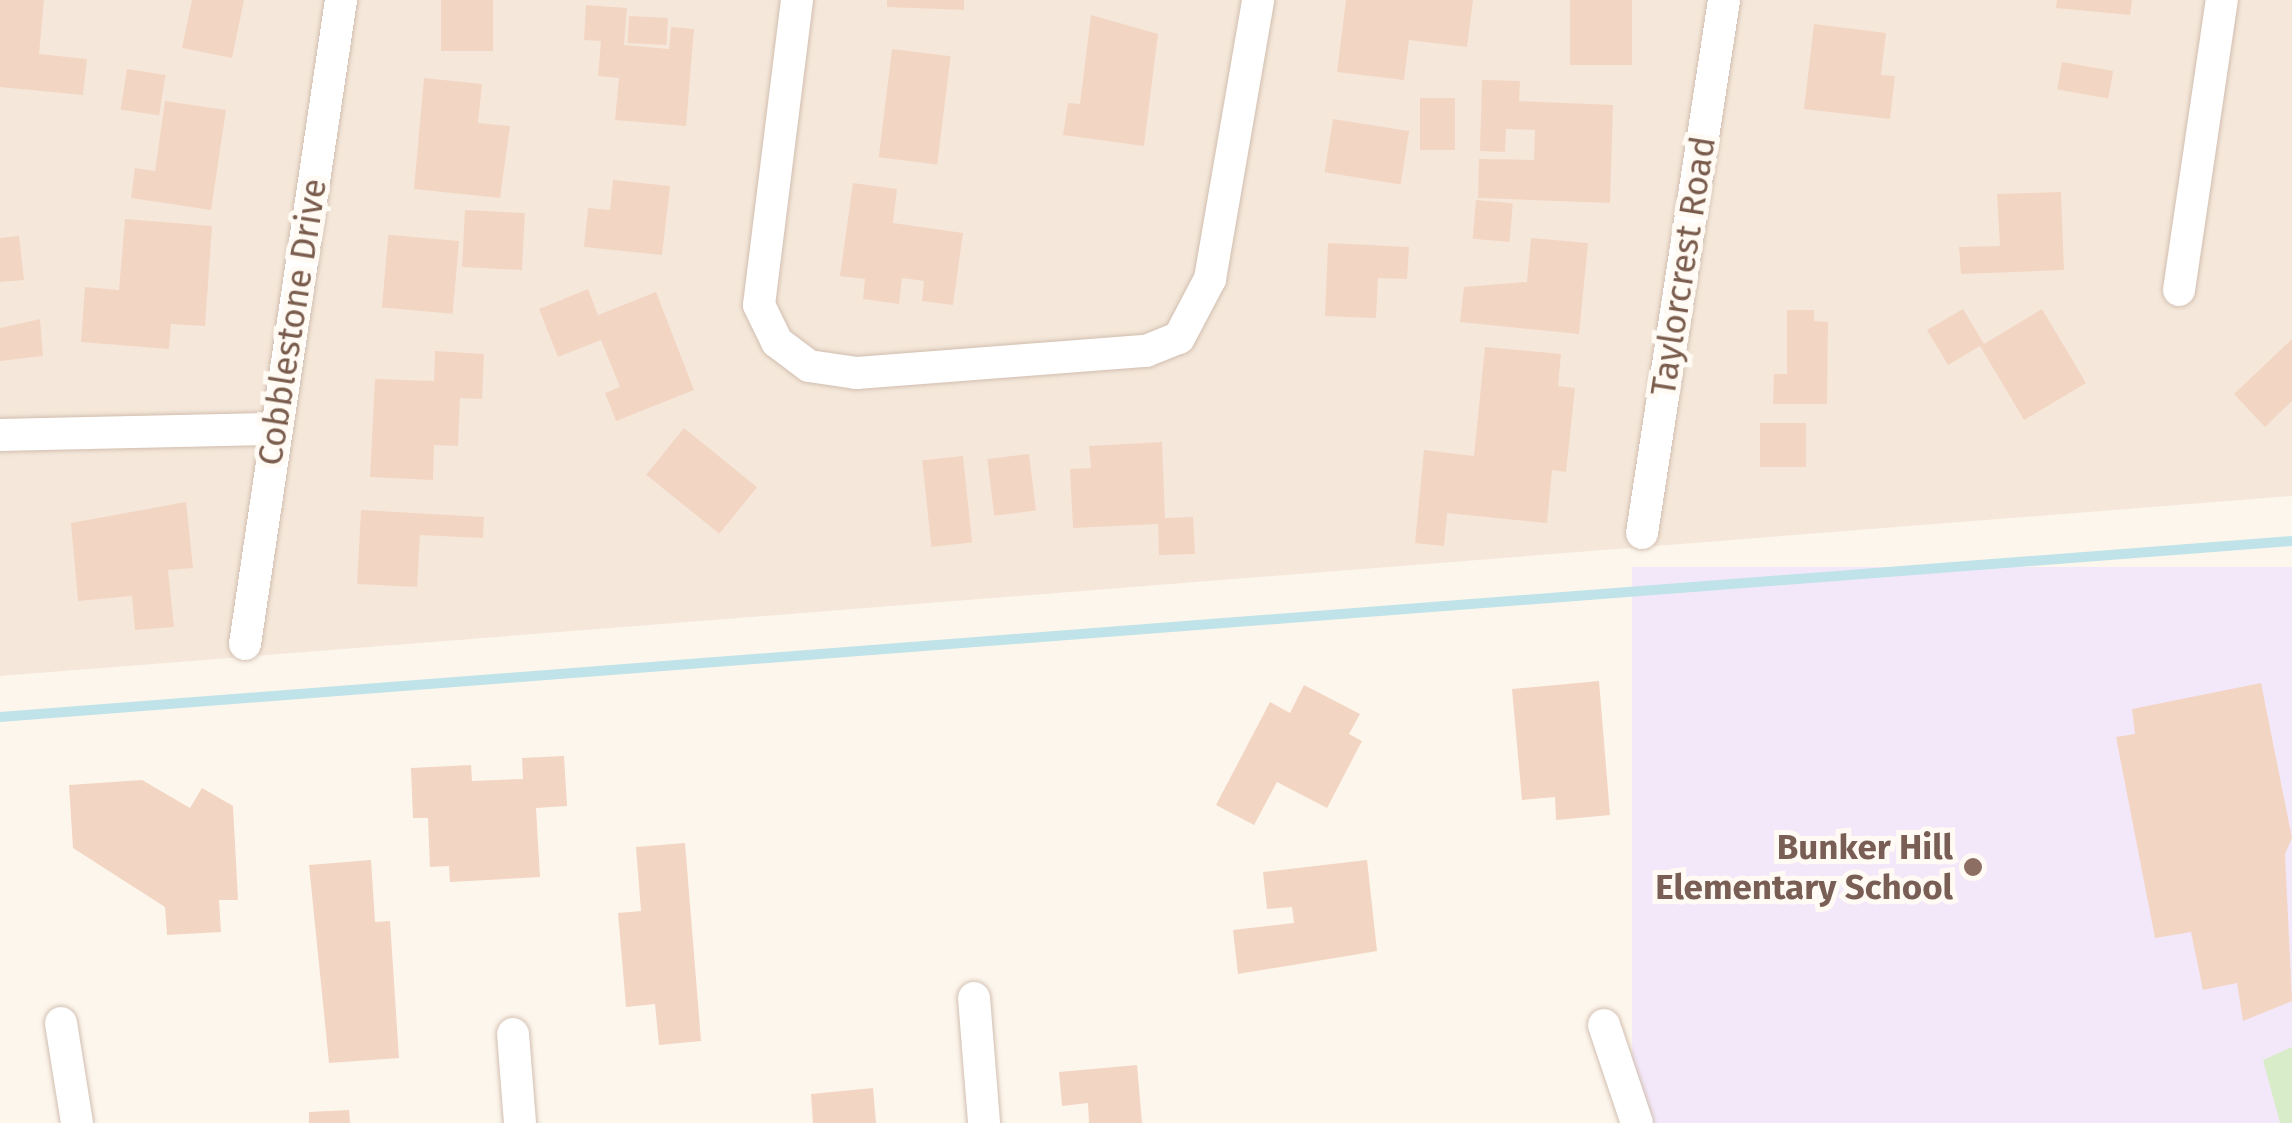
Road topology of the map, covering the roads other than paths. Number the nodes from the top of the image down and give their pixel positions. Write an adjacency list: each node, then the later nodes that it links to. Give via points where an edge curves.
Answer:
1 (341, 0): 7 (street, Cobblestone Drive)
2 (796, 0): 3 (street, via 759,305 776,342 809,366 857,373 1146,350 1178,338 1201,308)
3 (1258, 0)
4 (1724, 0): 9 (street, Taylorcrest Road)
5 (2222, 0): 6 (street)
6 (2179, 290)
7 (274, 429): 8 (street); 10 (street, Cobblestone Drive)
8 (0, 434)
9 (1642, 533)
10 (245, 644)
11 (974, 998): 17 (street)
12 (61, 1023): 15 (street)
13 (1604, 1026): 18 (street)
14 (513, 1034): 16 (street)
15 (78, 1123)
16 (520, 1123)
17 (984, 1123)
18 (1636, 1123)

